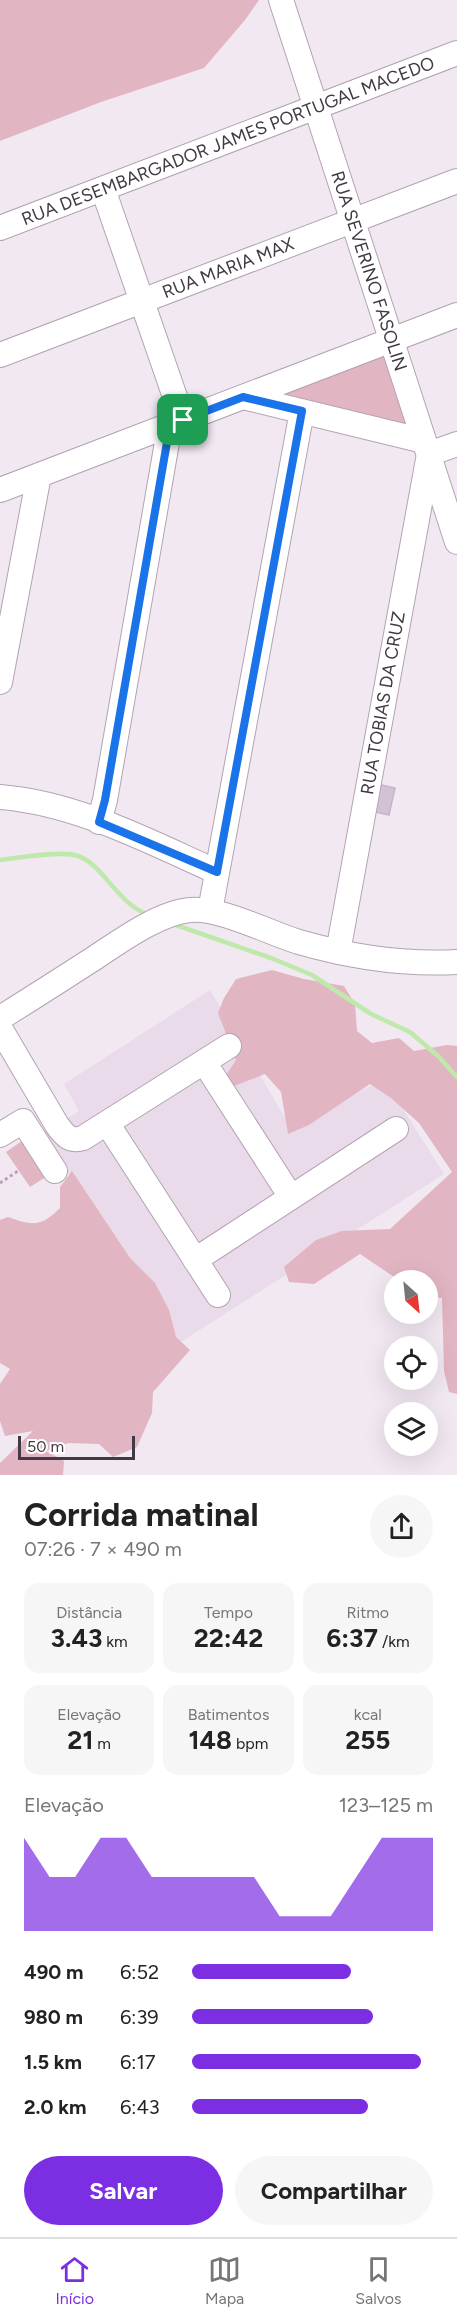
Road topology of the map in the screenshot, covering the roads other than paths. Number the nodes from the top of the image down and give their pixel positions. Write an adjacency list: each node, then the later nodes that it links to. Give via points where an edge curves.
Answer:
1 (281, 0): 3 (street, RUA SEVERINO FASOLIN)
2 (457, 53): 3 (street, RUA DESEMBARGADOR JAMES PORTUGAL MACEDO)
3 (316, 107): 5 (street, RUA DESEMBARGADOR JAMES PORTUGAL MACEDO); 6 (street, RUA SEVERINO FASOLIN)
4 (457, 181): 6 (street, RUA MARIA MAX)
5 (103, 189): 7 (street, RUA DESEMBARGADOR JAMES PORTUGAL MACEDO); 8 (street)
6 (353, 220): 8 (street, RUA MARIA MAX); 10 (street, RUA SEVERINO FASOLIN)
7 (0, 228)
8 (142, 301): 11 (street, RUA MARIA MAX); 14 (street)
9 (457, 315): 10 (street)
10 (392, 340): 12 (street); 16 (street, RUA SEVERINO FASOLIN)
11 (0, 355)
12 (243, 397): 13 (street); 14 (street)
13 (302, 411): 16 (street); 23 (street)
14 (177, 422): 17 (street); 22 (street)
15 (457, 444): 16 (street)
16 (426, 448): 19 (street, RUA SEVERINO FASOLIN); 25 (street, RUA TOBIAS DA CRUZ)
17 (39, 475): 18 (street); 20 (street)
18 (0, 490)
19 (457, 542)
20 (0, 682)
21 (0, 797): 22 (street, via 38,803)
22 (99, 822): 23 (street)
23 (217, 872): 24 (street)
24 (210, 911): 25 (street); 27 (street, via 173,914 144,928)
25 (338, 952): 26 (street, via 398,963)
26 (457, 962)
27 (0, 1018)
28 (0, 1028): 31 (street, via 69,1139 83,1138)
29 (229, 1046): 30 (street)
30 (204, 1062): 31 (street); 35 (street)
31 (107, 1123): 36 (street)
32 (396, 1129): 35 (street)
33 (0, 1135): 34 (street, via 23,1121)
34 (55, 1171)
35 (291, 1197): 36 (street)
36 (195, 1260): 37 (street)
37 (218, 1295)

